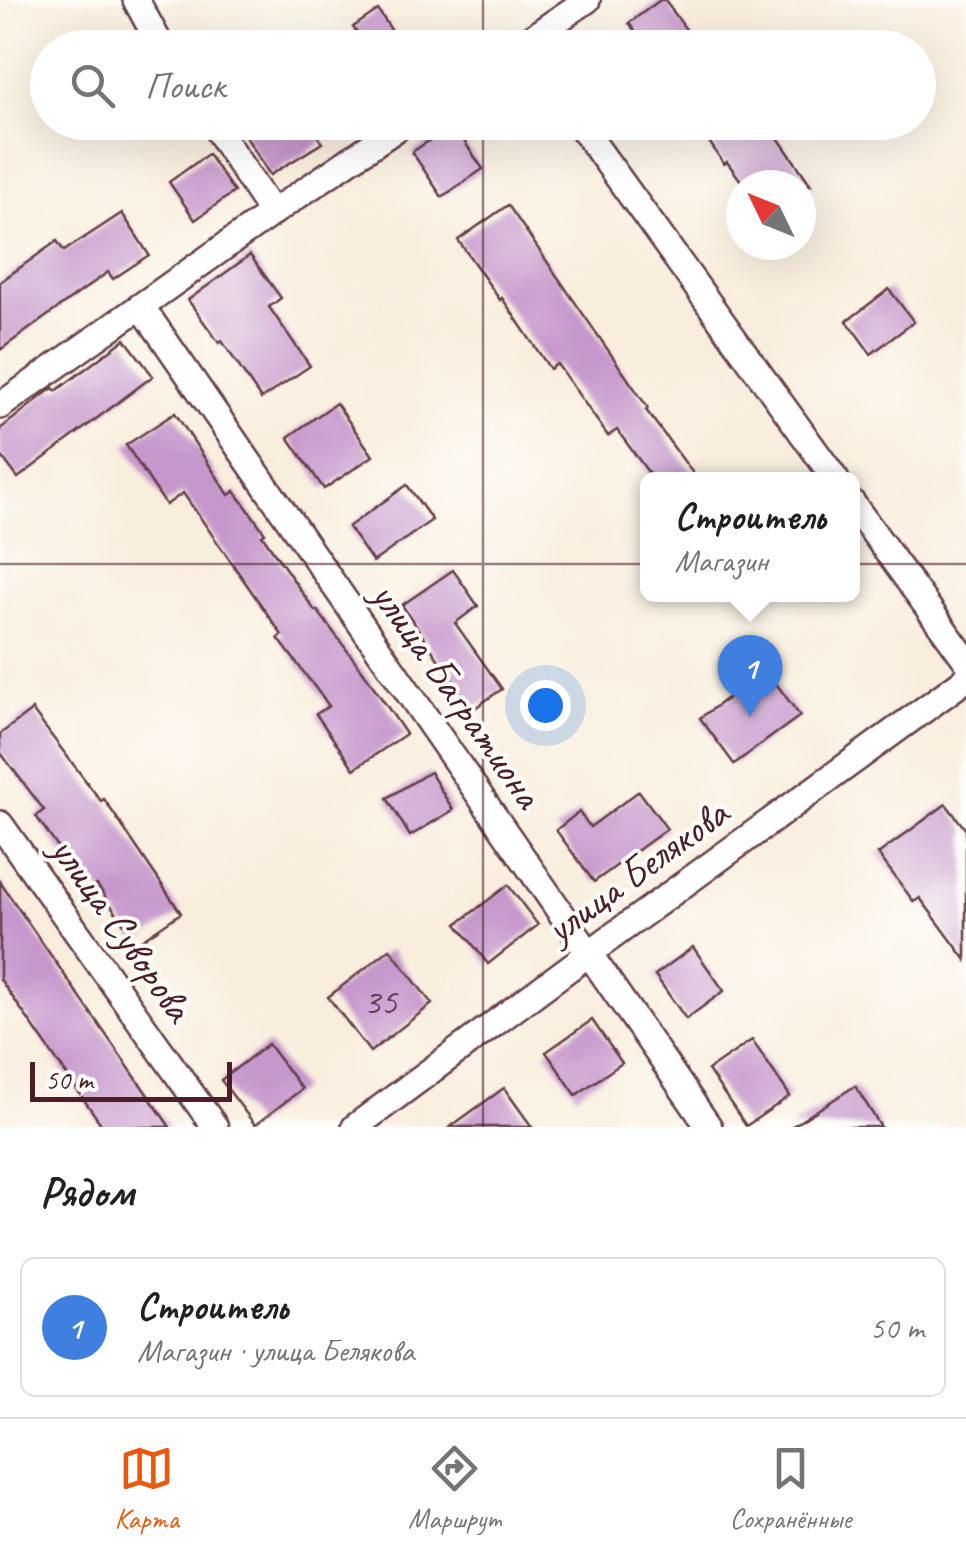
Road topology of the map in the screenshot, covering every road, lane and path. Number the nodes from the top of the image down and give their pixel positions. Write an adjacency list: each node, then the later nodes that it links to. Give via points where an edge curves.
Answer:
1 (136, 0): 3 (street)
2 (587, 0): 4 (street)
3 (152, 30)
4 (544, 30)
5 (224, 140): 8 (street)
6 (379, 140): 8 (street)
7 (591, 140): 11 (street)
8 (272, 213): 9 (street)
9 (141, 306): 10 (street); 16 (street, улица Багратиона)
10 (0, 406)
11 (830, 472)
12 (860, 514): 13 (street)
13 (966, 660)
14 (966, 679): 16 (street, улица Белякова)
15 (0, 824): 17 (street, улица Суворова)
16 (588, 954): 18 (street, улица Белякова); 19 (street, улица Багратиона)
17 (214, 1127)
18 (355, 1127)
19 (709, 1127)

